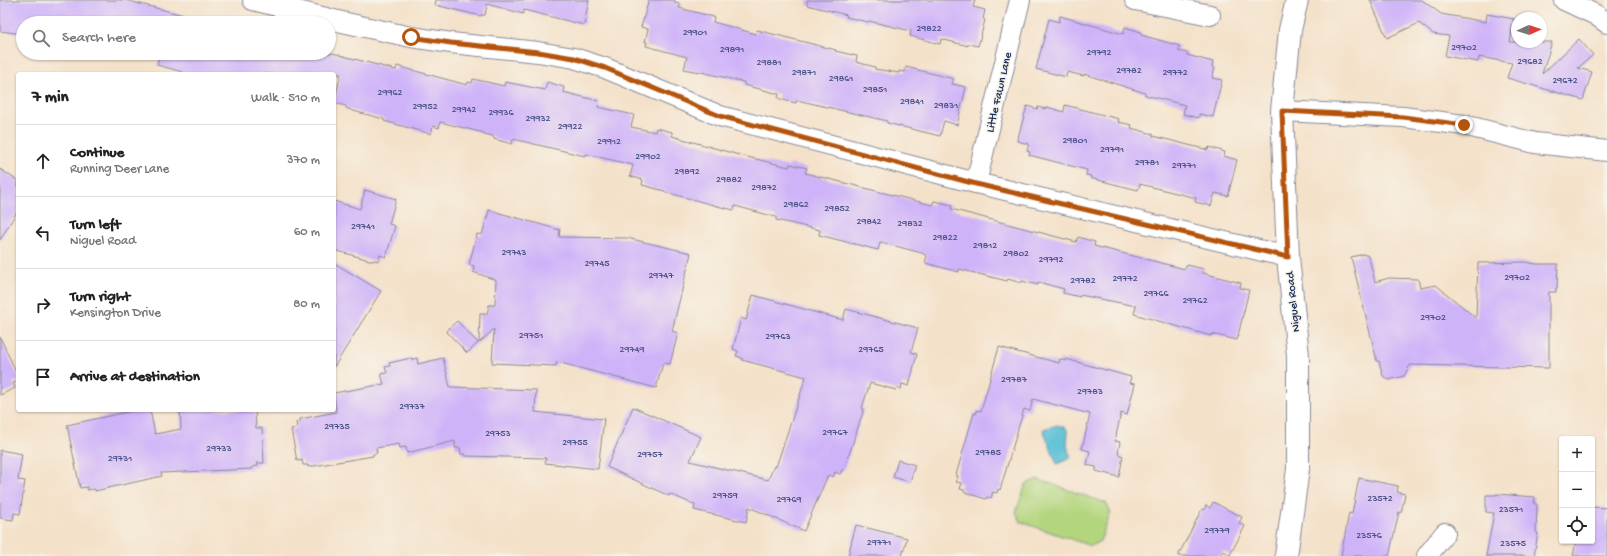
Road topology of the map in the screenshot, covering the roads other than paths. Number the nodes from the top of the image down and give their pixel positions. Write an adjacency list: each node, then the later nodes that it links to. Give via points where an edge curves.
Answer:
1 (253, 0): 7 (street)
2 (1020, 0): 12 (street, Little Fawn Lane)
3 (1135, 0): 6 (street)
4 (1297, 0): 10 (main road, Niguel Road, via 1290,30)
5 (1564, 0): 9 (street)
6 (1210, 15)
7 (318, 16)
8 (336, 21): 12 (street, via 411,37 574,58 605,68 720,116)
9 (1607, 23)
10 (1282, 111): 11 (street, via 1403,117 1464,125 1535,143); 13 (main road, Niguel Road)
11 (1607, 151)
12 (976, 184): 13 (street)
13 (1288, 257): 15 (main road, Niguel Road, via 1298,356 1298,469)
14 (1445, 533): 16 (street)
15 (1286, 556)
16 (1427, 556)

